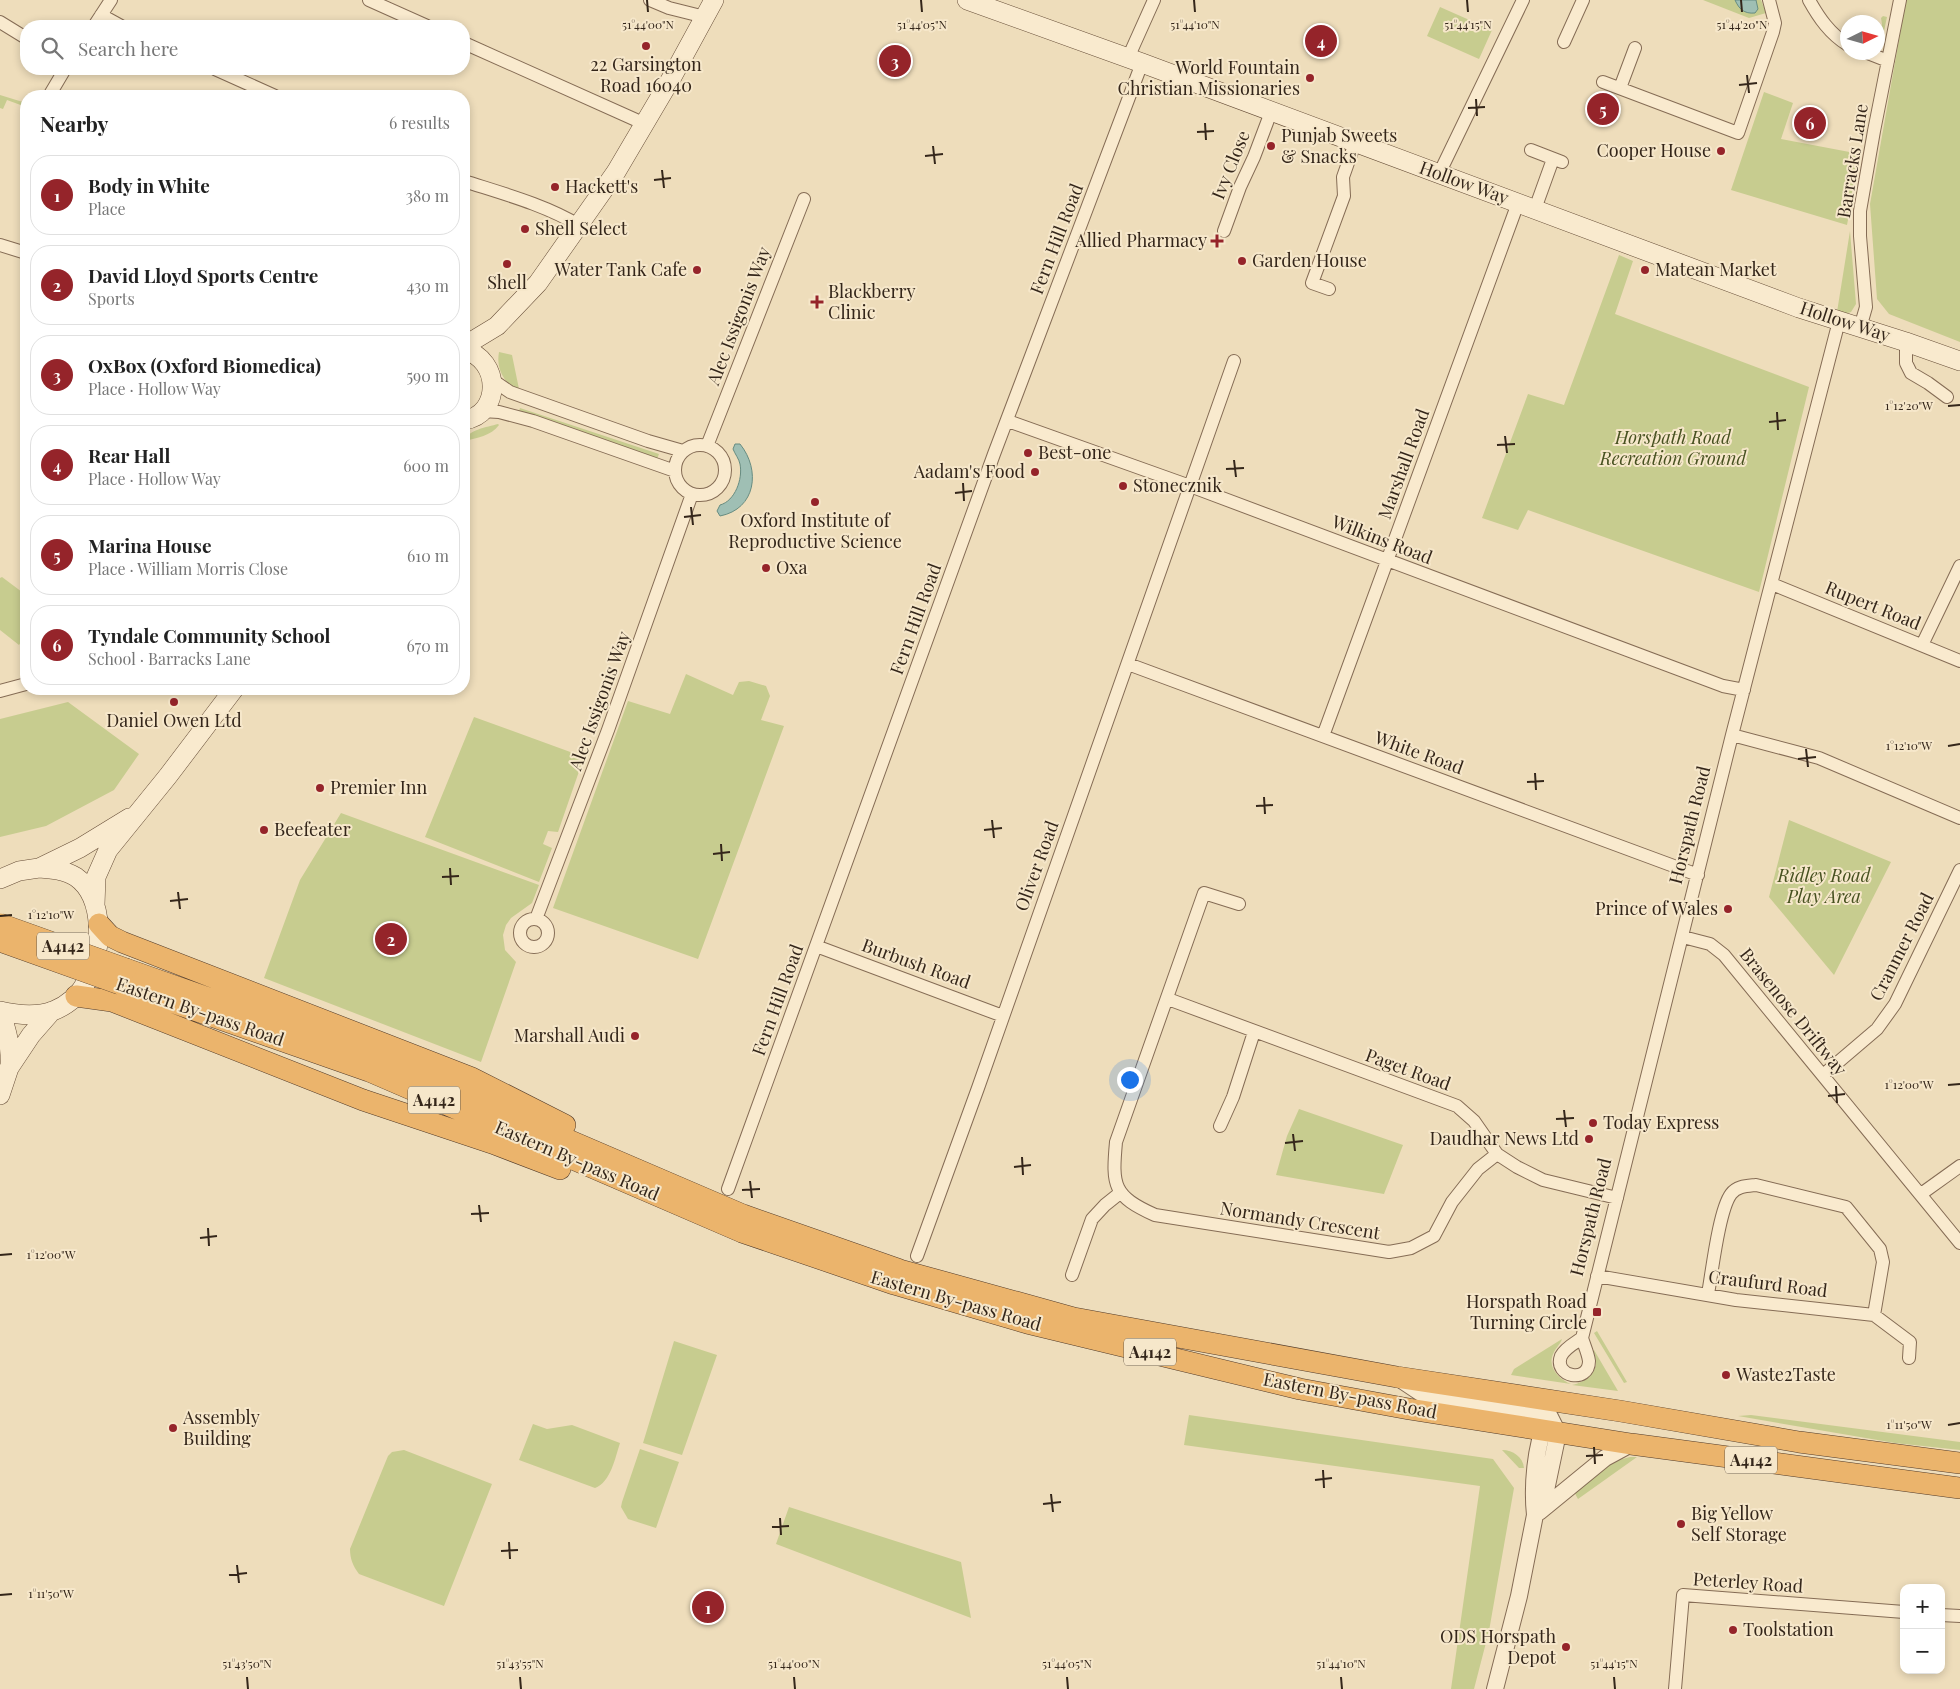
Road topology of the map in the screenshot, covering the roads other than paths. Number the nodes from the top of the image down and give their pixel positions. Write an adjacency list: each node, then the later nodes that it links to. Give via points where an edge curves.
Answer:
1 (110, 0): 12 (street)
2 (369, 0): 16 (street)
3 (650, 0): 13 (street)
4 (714, 0): 13 (main road)
5 (967, 0): 24 (main road, Hollow Way)
6 (1154, 0): 24 (street, Fern Hill Road)
7 (1523, 0): 36 (street)
8 (1583, 0): 20 (street)
9 (1769, 0): 29 (street, via 1775,23 1773,32 1738,133)
10 (1809, 0): 19 (street, via 1828,28)
11 (1900, 0): 25 (street, Barracks Lane)
12 (101, 15): 14 (street); 15 (street)
13 (705, 17): 33 (main road)
14 (98, 20)
15 (110, 20)
16 (414, 20)
17 (0, 22): 18 (street)
18 (20, 34)
19 (1840, 38)
20 (1564, 42)
21 (470, 46): 33 (street)
22 (1635, 48): 29 (street)
23 (1885, 60): 25 (street)
24 (1135, 61): 32 (main road, Hollow Way); 58 (street, Fern Hill Road)
25 (1888, 61): 47 (street, Barracks Lane, via 1860,211 1866,307)
26 (61, 75): 30 (street)
27 (228, 75): 31 (street)
28 (1603, 82): 29 (street)
29 (1620, 88)
30 (53, 90)
31 (261, 90)
32 (1271, 112): 34 (main road, Hollow Way); 41 (street, Ivy Close)
33 (645, 124): 40 (main road)
34 (1355, 143): 36 (main road, Hollow Way); 44 (street, via 1343,177 1344,196 1312,283)
35 (1531, 150): 39 (street, Marshall Road, via 1558,160)
36 (1439, 174): 39 (main road, Hollow Way)
37 (470, 183): 40 (street, via 569,219)
38 (804, 199): 59 (street, Alec Issigonis Way)
39 (1526, 206): 45 (main road, Hollow Way); 64 (street, Marshall Road)
40 (580, 226): 46 (main road, via 538,283)
41 (1224, 231)
42 (0, 245): 43 (street)
43 (20, 251)
44 (1329, 289)
45 (1839, 321): 47 (main road, Hollow Way); 66 (street, Horspath Road)
46 (497, 326): 48 (main road); 51 (main road)
47 (1860, 328): 49 (main road, Hollow Way)
48 (470, 342)
49 (1906, 342): 53 (main road, Hollow Way); 55 (street, Hollow Way, via 1906,362 1911,373)
50 (470, 352): 51 (main road)
51 (482, 360): 54 (main road)
52 (1234, 361): 62 (street, Oliver Road)
53 (1960, 361)
54 (492, 379): 56 (main road, via 490,398); 60 (street, via 510,392)
55 (1947, 397)
56 (482, 411): 57 (main road); 61 (street, via 533,421)
57 (470, 419)
58 (1008, 421): 62 (street, Wilkins Road); 88 (street, Fern Hill Road)
59 (707, 446): 60 (street, via 694,445); 63 (street, via 720,455 724,477 715,490)
60 (683, 451): 61 (street)
61 (675, 471): 63 (street, via 680,485)
62 (1190, 486): 64 (street, Wilkins Road); 69 (street, Oliver Road)
63 (692, 494): 84 (street, Alec Issigonis Way, via 615,712)
64 (1387, 561): 71 (street, Wilkins Road, via 1723,686); 75 (street, Marshall Road)
65 (1960, 566): 67 (street)
66 (1772, 584): 67 (street, Rupert Road); 71 (street, Horspath Road)
67 (1922, 645): 68 (street, Rupert Road)
68 (1960, 661)
69 (1128, 664): 75 (street, White Road); 94 (street, Oliver Road)
70 (20, 686): 72 (street)
71 (1744, 690): 74 (street, Horspath Road)
72 (0, 691)
73 (230, 695): 76 (main road)
74 (1732, 735): 77 (street, via 1819,758); 80 (street, Horspath Road)
75 (1323, 736): 80 (street, White Road)
76 (142, 809): 78 (main road, via 80,848); 83 (main road, via 108,850 96,877)
77 (1960, 818)
78 (39, 868): 81 (main road, via 19,871); 83 (main road, via 61,870 76,877 87,888)
79 (1960, 870): 97 (street, Cranmer Road, via 1895,1004 1877,1029)
80 (1698, 875): 86 (street, Horspath Road)
81 (0, 879)
82 (1238, 904): 91 (street, via 1207,887)
83 (97, 915): 90 (main road, via 97,952 88,980); 101 (highway, via 110,936 122,942 472,1078 594,1141)
84 (536, 919)
85 (0, 924): 89 (highway, Eastern By-pass Road / A4142, bridge)
86 (1682, 937): 97 (street, Brasenose Driftway, via 1717,948); 106 (street, Horspath Road)
87 (0, 941): 89 (highway, Eastern By-pass Road / A4142, bridge)
88 (816, 946): 94 (street, Burbush Road); 103 (street, Fern Hill Road)
89 (123, 976): 101 (highway, Eastern By-pass Road / A4142, via 375,1057); 107 (highway, Eastern By-pass Road / A4142, via 369,1071)
90 (76, 996): 93 (main road); 107 (highway, via 112,1001 363,1100 492,1143 646,1203)
91 (1168, 1000): 95 (street, Paget Road); 104 (street, via 1116,1142 1114,1169)
92 (0, 1011): 93 (main road, via 23,1015); 96 (main road, via 9,1035)
93 (52, 1011): 96 (main road)
94 (1003, 1016): 109 (street, Oliver Road)
95 (1254, 1032): 99 (street); 100 (street, Paget Road, via 1457,1106 1474,1121)
96 (9, 1068): 98 (main road)
97 (1823, 1075): 105 (street, Brasenose Driftway)
98 (0, 1095)
99 (1220, 1126)
100 (1497, 1154): 104 (street, Normandy Crescent, via 1478,1168 1452,1202 1434,1236 1411,1248 1389,1252 1154,1215 1132,1205); 106 (street, Paget Road, via 1543,1180)
101 (617, 1161): 116 (highway, Eastern By-pass Road / A4142, via 743,1216 900,1270 1074,1318 1397,1377)
102 (1959, 1169): 105 (street)
103 (728, 1189)
104 (1120, 1194): 110 (street, via 1092,1219)
105 (1921, 1194): 108 (street, Brasenose Driftway)
106 (1617, 1198): 111 (street, Horspath Road)
107 (742, 1232): 116 (highway, Eastern By-pass Road / A4142, via 894,1284 1027,1323 1300,1389)
108 (1960, 1243)
109 (917, 1256)
110 (1072, 1275)
111 (1597, 1276): 112 (street, Craufurd Road); 114 (street, Horspath Road)
112 (1708, 1294): 113 (street, Craufurd Road, via 1736,1300); 113 (street, via 1724,1206 1732,1193 1742,1186 1756,1186 1846,1207 1880,1249 1883,1262)
113 (1874, 1314): 115 (street, via 1910,1342)
114 (1582, 1338)
115 (1909, 1358)
116 (1554, 1420): 117 (highway, Eastern By-pass Road / A4142); 118 (highway, Eastern By-pass Road / A4142, via 1620,1411 1798,1442); 120 (street, via 1533,1492)
117 (1631, 1444): 119 (highway, Eastern By-pass Road / A4142); 120 (street, via 1605,1458)
118 (1960, 1463)
119 (1960, 1488)
120 (1535, 1515): 124 (street)
121 (1900, 1612): 125 (street, Peterley Road, via 1683,1595)
122 (1945, 1615): 123 (street)
123 (1960, 1616)
124 (1494, 1689)
125 (1675, 1689)

